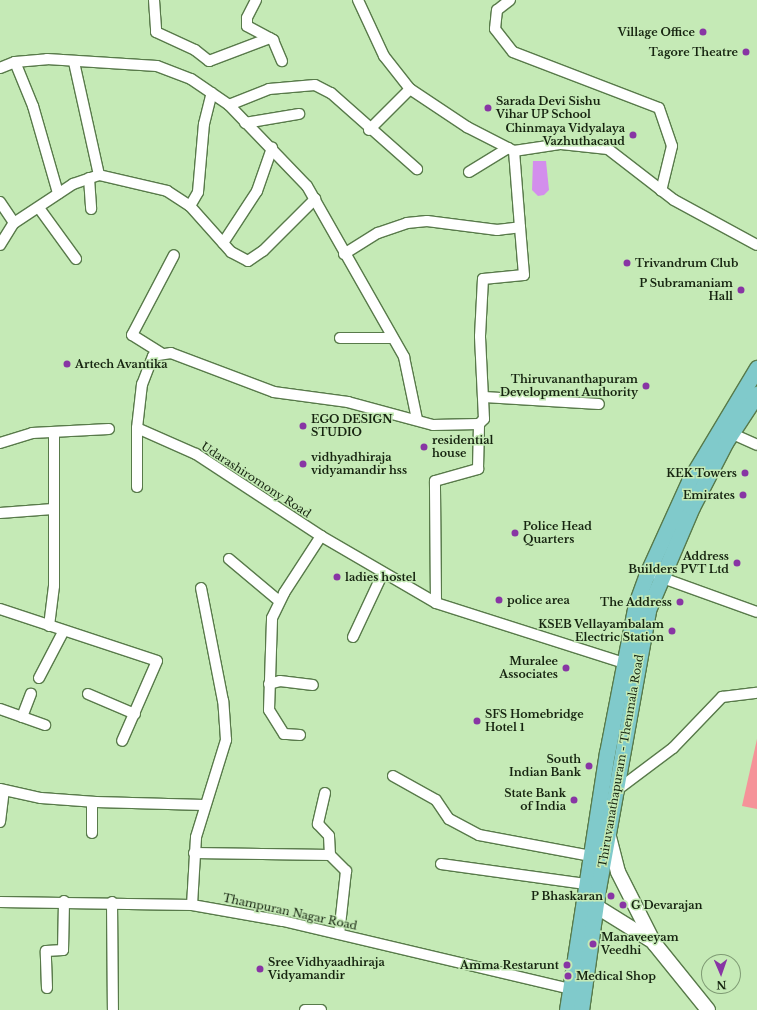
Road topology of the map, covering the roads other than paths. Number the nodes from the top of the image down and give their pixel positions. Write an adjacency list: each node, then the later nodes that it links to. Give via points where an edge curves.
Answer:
1 (154, 0): 5 (street, via 156,32 195,50 209,61)
2 (256, 0): 5 (street, via 247,18 248,26)
3 (358, 0): 10 (street, via 384,56)
4 (510, 0): 22 (street, via 496,10 495,30 513,52 659,108 672,146)
5 (270, 38): 6 (street)
6 (282, 61)
7 (15, 62): 8 (street); 9 (street); 23 (street, via 33,106)
8 (74, 62): 11 (street, via 157,66 191,79); 20 (street)
9 (0, 68)
10 (410, 89): 15 (street); 17 (street, via 467,127)
11 (212, 93): 12 (street); 26 (street, via 204,124 198,192)
12 (229, 105): 14 (street); 15 (street, via 269,89 315,85 330,93)
13 (299, 114): 14 (street)
14 (245, 123): 16 (street)
15 (369, 130): 18 (street)
16 (272, 148): 24 (street, via 292,166); 31 (street, via 257,191)
17 (511, 149): 19 (street); 22 (street, via 561,144 608,149); 30 (street)
18 (417, 169)
19 (469, 172)
20 (99, 175): 21 (street); 26 (street, via 167,191)
21 (89, 178): 23 (street); 28 (street)
22 (661, 191): 32 (street)
23 (58, 193): 27 (street)
24 (315, 199): 31 (street, via 254,259 241,259); 34 (street)
25 (0, 202): 29 (street)
26 (190, 206): 31 (street)
27 (39, 208): 29 (street); 36 (street)
28 (91, 209)
29 (14, 223): 33 (street)
30 (520, 227): 34 (street, via 497,230 427,221 407,223 378,233); 42 (street, via 524,275 483,279 480,336)
31 (223, 244)
32 (757, 245)
33 (0, 246)
34 (344, 254): 38 (street)
35 (174, 255): 39 (street, via 132,335)
36 (76, 259)
37 (340, 338): 38 (street)
38 (392, 338): 44 (street, via 404,357)
39 (161, 353): 44 (street, via 274,392 348,402); 46 (street, via 153,356 142,384)
40 (757, 368): 48 (main road)
41 (757, 394): 48 (main road, Thiruvanathapuram - Thenmala Road)
42 (484, 397): 43 (street); 45 (street, via 484,419)
43 (599, 404)
44 (417, 419): 45 (street, via 433,424)
45 (479, 424): 62 (street, via 478,469 435,481)
46 (137, 428): 52 (street); 55 (street, Udarashiromony Road, via 196,454)
47 (110, 429): 49 (street)
48 (725, 430): 51 (street); 57 (main road); 59 (main road, Thiruvanathapuram - Thenmala Road)
49 (54, 432): 50 (street, via 32,433); 53 (street)
50 (0, 443)
51 (757, 445)
52 (137, 487)
53 (53, 509): 54 (street); 65 (street, via 54,586)
54 (0, 513)
55 (322, 536): 58 (street, Udarashiromony Road); 61 (street)
56 (229, 559): 61 (street)
57 (647, 572): 59 (street); 68 (main road)
58 (384, 573): 62 (street, Udarashiromony Road); 67 (street)
59 (662, 577): 64 (street); 68 (main road, Thiruvanathapuram - Thenmala Road, via 648,610)
60 (201, 588): 86 (street, via 223,701 226,740)
61 (279, 601): 70 (street, via 272,618)
62 (436, 603): 68 (street, Udarashiromony Road)
63 (0, 609): 65 (street)
64 (757, 612)
65 (48, 626): 66 (street)
66 (63, 632): 69 (street); 76 (street, via 157,661)
67 (353, 636)
68 (630, 666): 83 (main road, Thiruvanathapuram - Thenmala Road); 92 (main road)
69 (39, 678)
70 (269, 684): 71 (street, via 280,681); 79 (street, via 268,702 275,723 284,734)
71 (313, 685)
72 (757, 693): 83 (street, via 722,697 673,748)
73 (31, 694): 77 (street)
74 (88, 694): 76 (street)
75 (0, 709): 77 (street)
76 (135, 714): 80 (street)
77 (22, 717): 78 (street)
78 (45, 725)
79 (300, 735)
80 (122, 741)
81 (393, 776): 92 (street, via 436,800 449,819 479,835)
82 (2, 790): 85 (street); 87 (street)
83 (617, 790): 89 (main road, Thiruvanathapuram - Thenmala Road)
84 (325, 793): 91 (street, via 318,824 329,836)
85 (92, 802): 86 (street); 88 (street)
86 (204, 805): 90 (street)
87 (0, 822)
88 (92, 833)
89 (608, 833): 96 (main road, Thiruvanathapuram - Thenmala Road); 101 (main road, via 618,872)
90 (194, 853): 91 (street); 99 (street)
91 (330, 855): 100 (street, via 346,871)
92 (591, 856): 94 (main road)
93 (441, 864): 94 (street)
94 (586, 884): 96 (main road)
95 (64, 901): 97 (street, Thampuran Nagar Road); 98 (street, Thampuran Nagar Road); 102 (street, via 63,950 46,951)
96 (589, 901): 101 (main road); 103 (main road)
97 (0, 902)
98 (112, 902): 99 (street, Thampuran Nagar Road); 104 (street)
99 (192, 905): 100 (street, Thampuran Nagar Road)
100 (339, 934): 103 (street, Thampuran Nagar Road)
101 (654, 943): 109 (main road)
102 (47, 988)
103 (577, 990): 107 (main road); 108 (main road)
104 (113, 1010)
105 (305, 1010): 106 (street)
106 (321, 1010)
107 (567, 1010)
108 (581, 1010)
109 (708, 1010)

